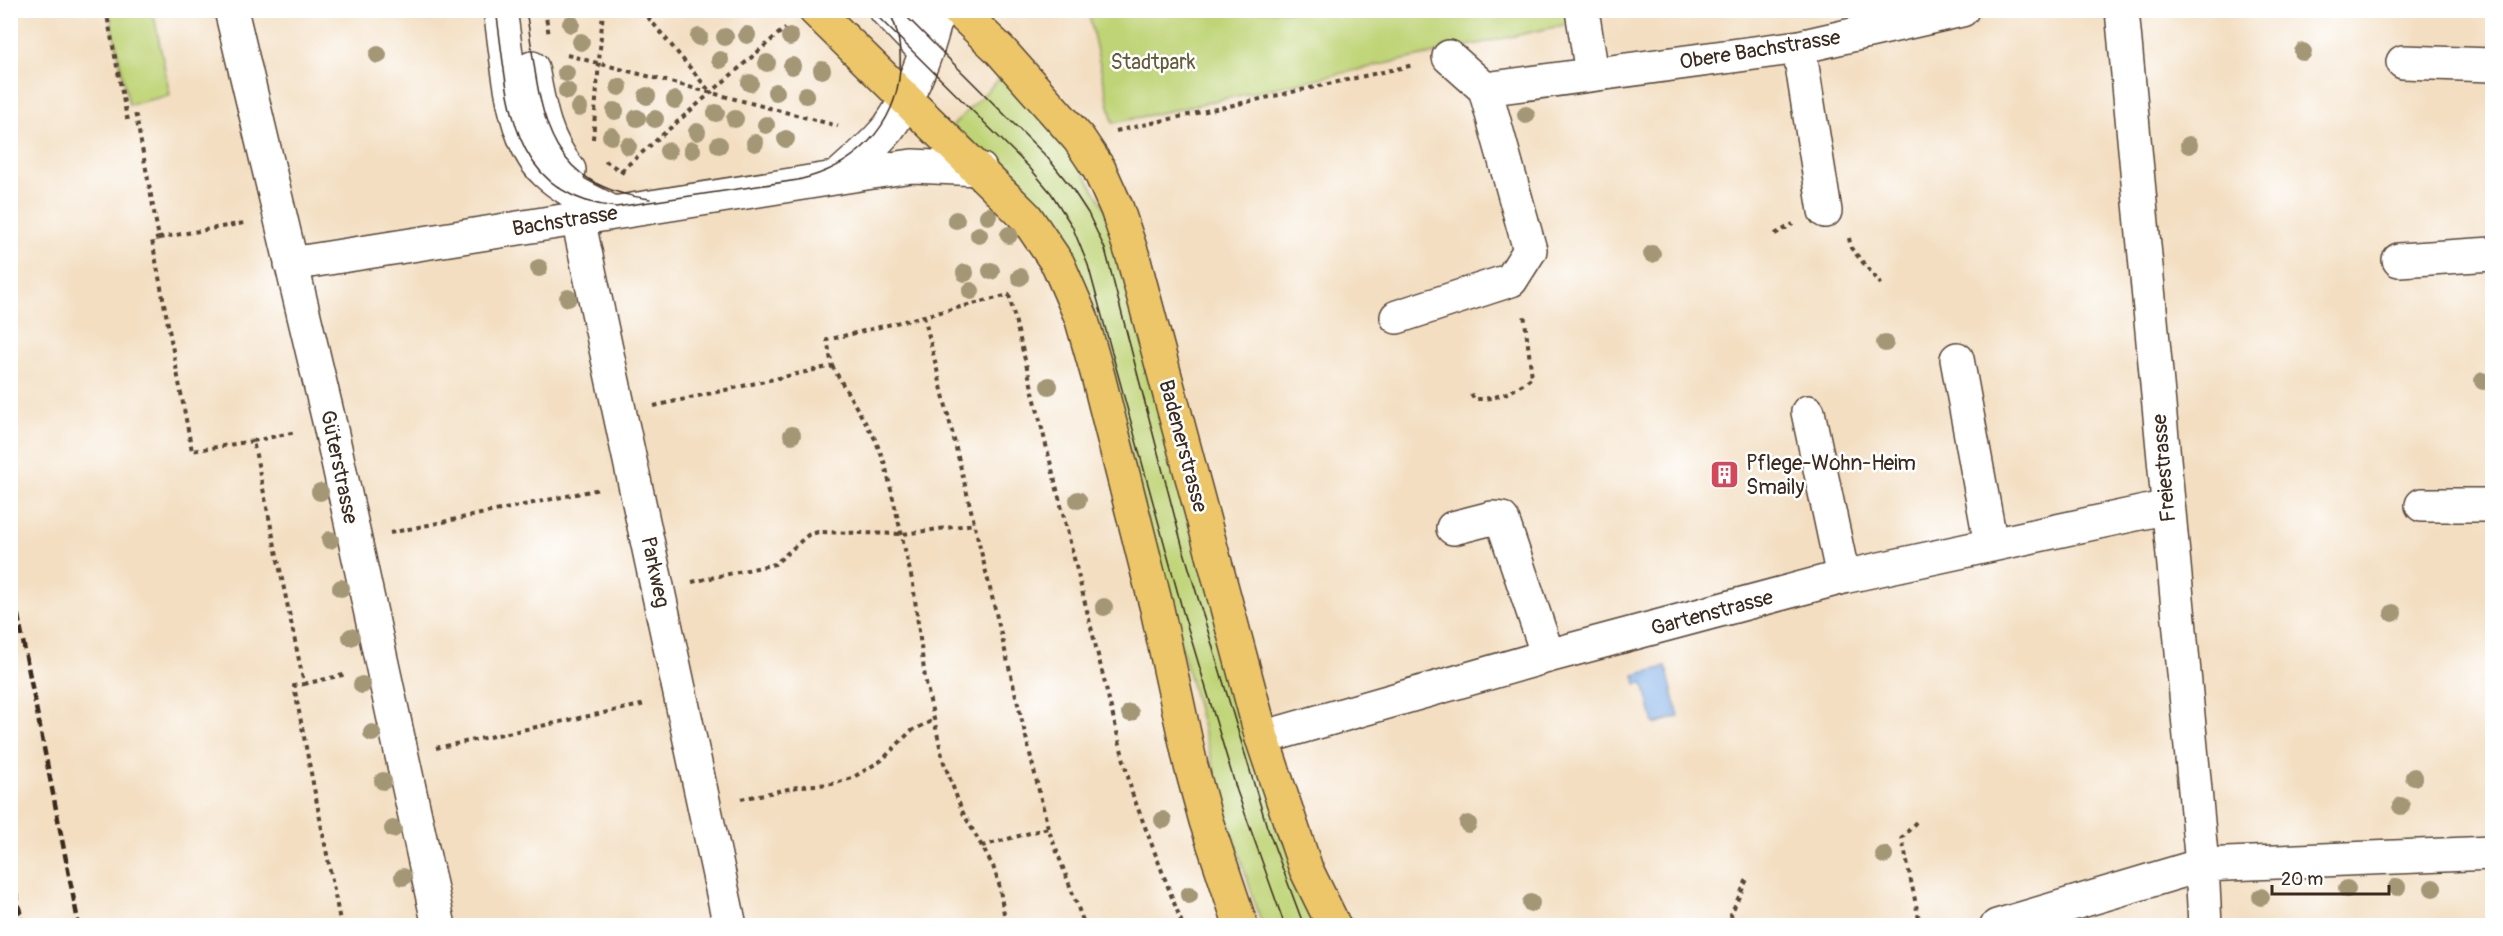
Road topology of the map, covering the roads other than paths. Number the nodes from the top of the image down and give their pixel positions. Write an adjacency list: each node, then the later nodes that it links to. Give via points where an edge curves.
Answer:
1 (231, 10): 26 (street, Güterstrasse)
2 (500, 10): 22 (street, via 517,118 528,147 547,173 563,186)
3 (523, 10): 22 (street, via 538,108 548,137 576,179)
4 (815, 10): 18 (main road)
5 (886, 10): 12 (street)
6 (937, 10): 12 (street)
7 (958, 10): 37 (main road, Badenerstrasse, via 1000,50 1079,140 1099,169 1117,209)
8 (1582, 10): 16 (street)
9 (1962, 10): 11 (street, Obere Bachstrasse)
10 (2122, 10): 32 (street, Freiestrasse)
11 (1799, 47): 16 (street, Obere Bachstrasse); 21 (street)
12 (926, 52): 18 (street)
13 (1449, 57): 17 (street)
14 (2403, 62): 15 (street)
15 (2493, 65)
16 (1592, 74): 17 (street, Obere Bachstrasse)
17 (1485, 89): 27 (street, via 1530,250 1511,280)
18 (904, 100): 19 (main road); 20 (street, via 887,129)
19 (980, 169): 20 (street, Bachstrasse, via 912,166); 42 (main road, via 1046,245 1081,317 1157,609 1191,765)
20 (838, 176): 22 (street, Bachstrasse)
21 (1825, 211)
22 (613, 213): 23 (street, Bachstrasse)
23 (578, 219): 26 (street, Bachstrasse); 41 (street, Parkweg)
24 (2493, 254): 25 (street)
25 (2399, 260)
26 (291, 264): 40 (street, Güterstrasse)
27 (1397, 317)
28 (1958, 359): 34 (street)
29 (1808, 411): 35 (street)
30 (2422, 505): 31 (street)
31 (2493, 505)
32 (2168, 507): 34 (street, Gartenstrasse); 39 (street, Freiestrasse)
33 (1453, 528): 36 (street, via 1502,519)
34 (1991, 545): 35 (street, Gartenstrasse)
35 (1842, 577): 36 (street, Gartenstrasse)
36 (1548, 656): 37 (street, Gartenstrasse)
37 (1262, 738): 43 (main road, Badenerstrasse, via 1306,869)
38 (2493, 853): 39 (street)
39 (2202, 865): 44 (street); 45 (street, Freiestrasse)
40 (439, 926)
41 (730, 926)
42 (1241, 926)
43 (1334, 926)
44 (1997, 926)
45 (2205, 926)

